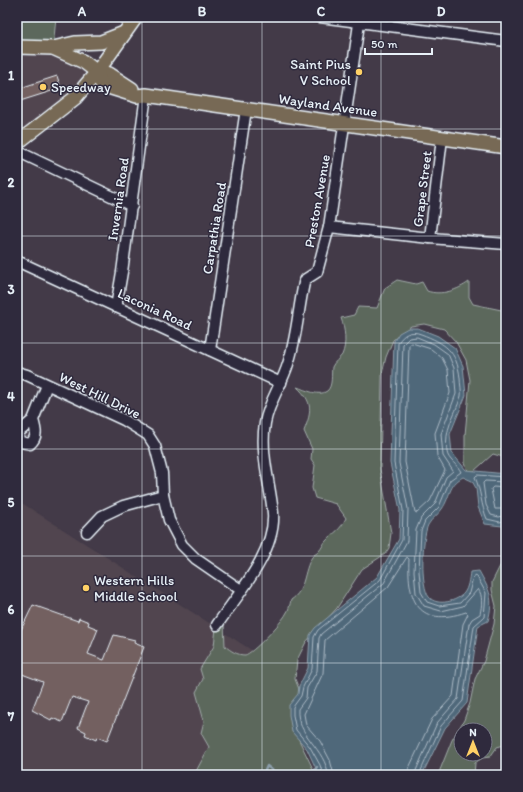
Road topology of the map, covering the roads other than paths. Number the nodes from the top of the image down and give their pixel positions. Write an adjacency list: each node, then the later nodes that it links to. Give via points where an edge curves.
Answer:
1 (136, 17): 4 (main road)
2 (320, 17): 3 (street)
3 (360, 20): 5 (street); 11 (street, Preston Avenue)
4 (126, 32): 7 (main road, via 101,42 74,42); 8 (main road)
5 (506, 41)
6 (17, 47): 7 (main road)
7 (53, 48): 8 (main road, Wayland Avenue, via 84,62)
8 (97, 72): 9 (main road, Wayland Avenue, via 109,74 127,87); 13 (main road, via 75,98)
9 (146, 95): 10 (main road, Wayland Avenue); 16 (street, Invernia Road)
10 (246, 109): 11 (main road, Wayland Avenue); 22 (street, Carpathia Road)
11 (344, 124): 12 (main road, Wayland Avenue); 17 (street, Preston Avenue)
12 (442, 138): 14 (main road, Wayland Avenue); 18 (street, Grape Street)
13 (17, 143)
14 (506, 147)
15 (17, 151): 16 (street)
16 (132, 206): 21 (street, Invernia Road)
17 (329, 227): 18 (street, Grape Street); 24 (street, Preston Avenue, via 317,272 304,283 294,345)
18 (430, 238): 19 (street)
19 (506, 244)
20 (17, 261): 21 (street, Laconia Road)
21 (116, 307): 22 (street, Laconia Road)
22 (210, 350): 24 (street, Laconia Road)
23 (17, 372): 25 (street, West Hill Drive)
24 (281, 383): 29 (street, Preston Avenue, via 270,403 265,423 264,450 273,514 270,536 264,555)
25 (47, 385): 26 (street); 27 (street, West Hill Drive, via 124,420 148,436 155,446 162,474)
26 (33, 420)
27 (163, 496): 28 (street, via 123,506 102,516); 29 (street, West Hill Drive, via 169,520 182,546)
28 (87, 532)
29 (241, 590): 30 (street, Preston Avenue)
30 (217, 625)

